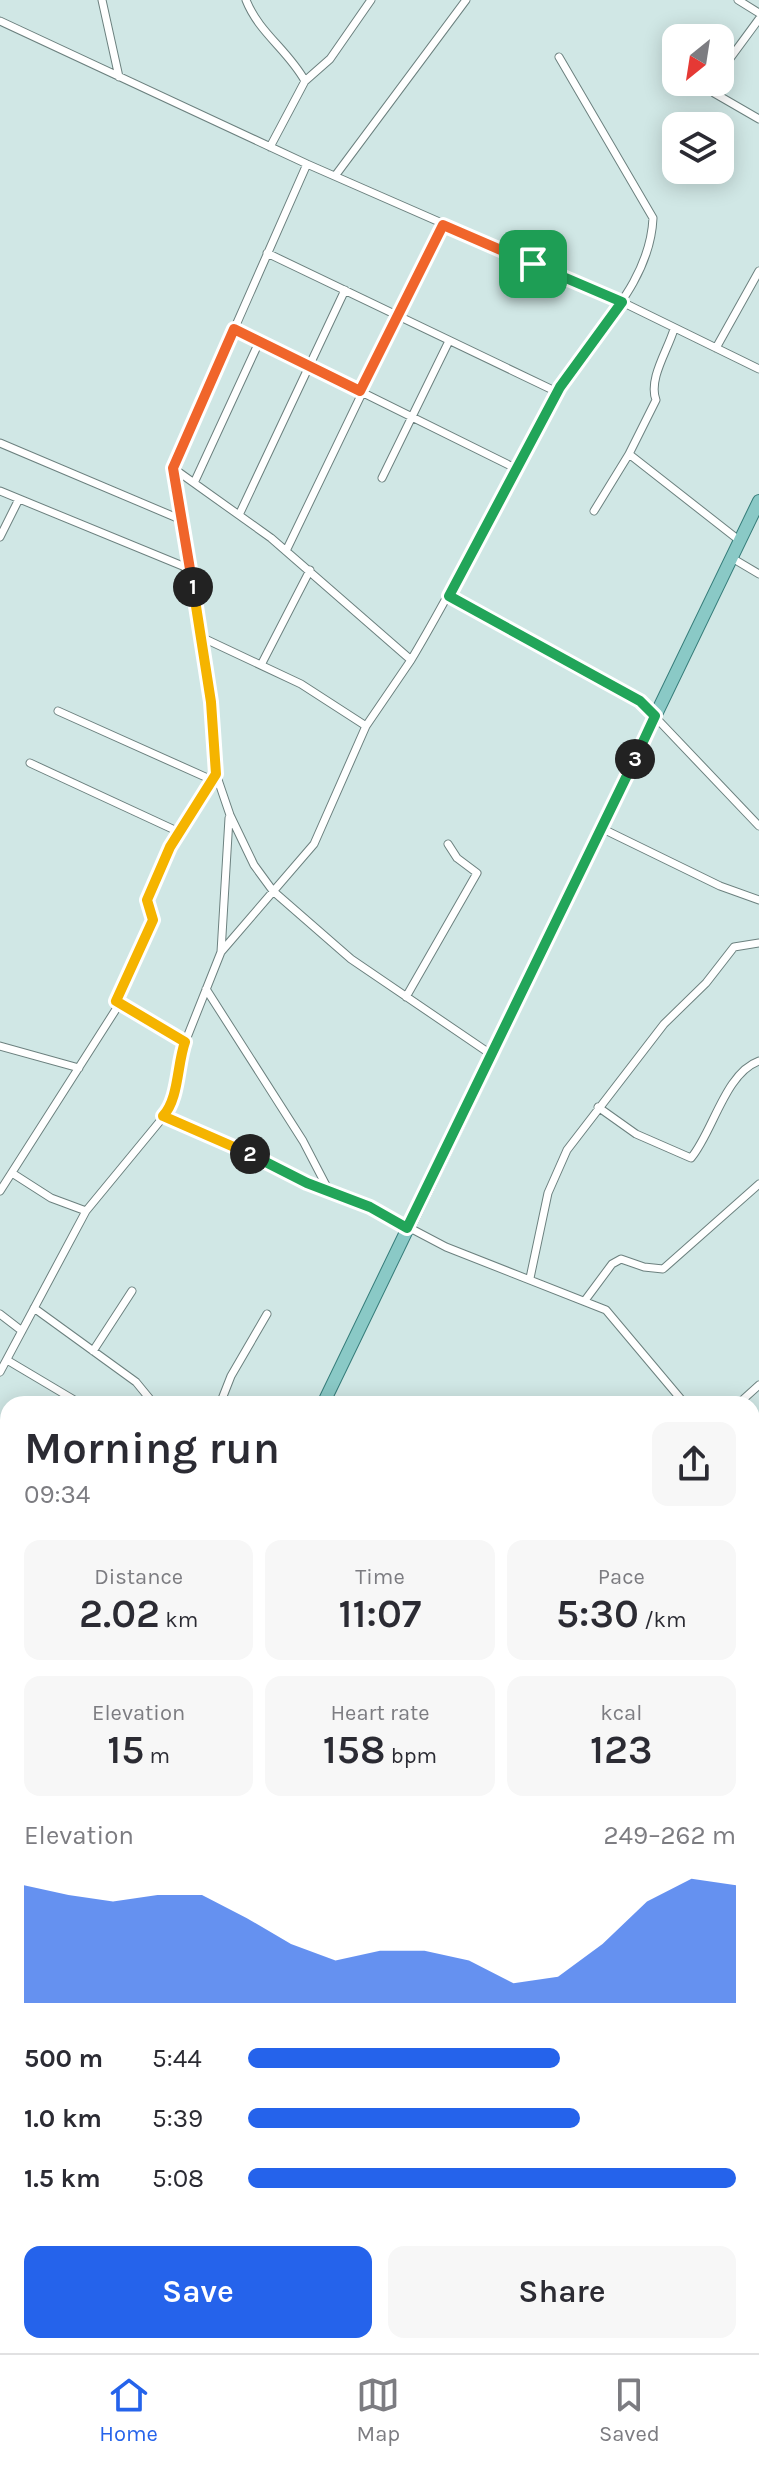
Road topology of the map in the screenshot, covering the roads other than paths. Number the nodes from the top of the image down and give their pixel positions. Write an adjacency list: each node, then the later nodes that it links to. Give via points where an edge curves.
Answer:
1 (102, 0): 10 (street)
2 (246, 0): 11 (street, via 255,23 292,58)
3 (371, 0): 11 (street, via 330,59)
4 (466, 0): 16 (street)
5 (738, 0): 7 (street)
6 (0, 21): 10 (street)
7 (758, 22): 8 (street)
8 (734, 54)
9 (559, 57): 21 (street, via 653,218 652,236)
10 (119, 77): 14 (street)
11 (305, 81): 14 (street)
12 (719, 96): 13 (street)
13 (759, 119)
14 (270, 147): 15 (street)
15 (307, 164): 16 (street); 18 (street)
16 (335, 176): 17 (street)
17 (443, 225): 21 (street); 22 (street)
18 (267, 253): 20 (street); 23 (street)
19 (759, 271): 27 (street)
20 (345, 290): 22 (street); 28 (street)
21 (622, 302): 24 (street); 31 (street)
22 (399, 317): 26 (street); 30 (street)
23 (234, 329): 25 (street); 35 (street)
24 (674, 329): 27 (street); 34 (street, via 657,375 651,414)
25 (260, 340): 28 (street); 38 (street)
26 (449, 341): 31 (street); 32 (street)
27 (716, 348): 29 (street)
28 (307, 365): 30 (street); 43 (street)
29 (759, 369)
30 (360, 391): 32 (street); 47 (street)
31 (557, 392): 36 (street)
32 (413, 417): 36 (street); 37 (street)
33 (0, 443): 44 (street)
34 (629, 454): 42 (street); 46 (street)
35 (173, 468): 38 (street); 44 (street)
36 (515, 468): 52 (street)
37 (382, 478)
38 (194, 483): 43 (street)
39 (0, 491): 40 (street)
40 (19, 499): 45 (street); 49 (street)
41 (759, 501): 46 (main road)
42 (594, 511)
43 (239, 515): 47 (street)
44 (182, 520): 49 (street)
45 (0, 537)
46 (740, 541): 48 (main road)
47 (286, 551): 50 (street)
48 (732, 558): 51 (street); 57 (main road)
49 (190, 569): 53 (street)
50 (310, 570): 54 (street); 55 (street)
51 (759, 574)
52 (449, 596): 54 (street); 57 (street, via 640,701)
53 (201, 637): 55 (street); 60 (street)
54 (411, 660): 58 (street)
55 (261, 665): 58 (street)
56 (58, 711): 60 (street)
57 (655, 716): 62 (street); 63 (main road)
58 (366, 726): 66 (street, via 314,844)
59 (30, 763): 64 (street)
60 (214, 777): 61 (street); 64 (street)
61 (230, 815): 66 (street); 69 (street)
62 (759, 826)
63 (601, 828): 67 (street); 75 (main road)
64 (179, 832): 72 (street, via 147,900 153,920 116,1001)
65 (448, 844): 71 (street, via 477,873)
66 (273, 891): 69 (street); 71 (street, via 351,959)
67 (759, 900)
68 (759, 943): 78 (street, via 734,947)
69 (221, 952): 70 (street)
70 (206, 989): 73 (street); 83 (street)
71 (406, 997): 75 (street)
72 (120, 1003): 73 (street); 77 (street)
73 (185, 1042): 79 (street, via 170,1109)
74 (0, 1046): 77 (street)
75 (492, 1055): 85 (main road)
76 (759, 1061): 78 (street, via 725,1095 691,1158 636,1134)
77 (79, 1068): 80 (street)
78 (598, 1107): 86 (street, via 557,1170)
79 (163, 1116): 83 (street); 84 (street)
80 (12, 1173): 82 (street); 84 (street, via 51,1198)
81 (759, 1184): 88 (street, via 663,1269 621,1259)
82 (0, 1191)
83 (329, 1191): 85 (street)
84 (86, 1211): 89 (street)
85 (407, 1228): 86 (street); 99 (main road)
86 (530, 1278): 88 (street)
87 (132, 1291): 93 (street)
88 (586, 1299): 100 (street, via 614,1317)
89 (34, 1308): 92 (street); 93 (street)
90 (0, 1314): 92 (street)
91 (267, 1314): 98 (street)
92 (22, 1331): 94 (street)
93 (93, 1351): 97 (street)
94 (7, 1360): 95 (street); 96 (street)
95 (0, 1372)
96 (68, 1396)
97 (147, 1396)
98 (224, 1396)
99 (327, 1396)
100 (678, 1396)

